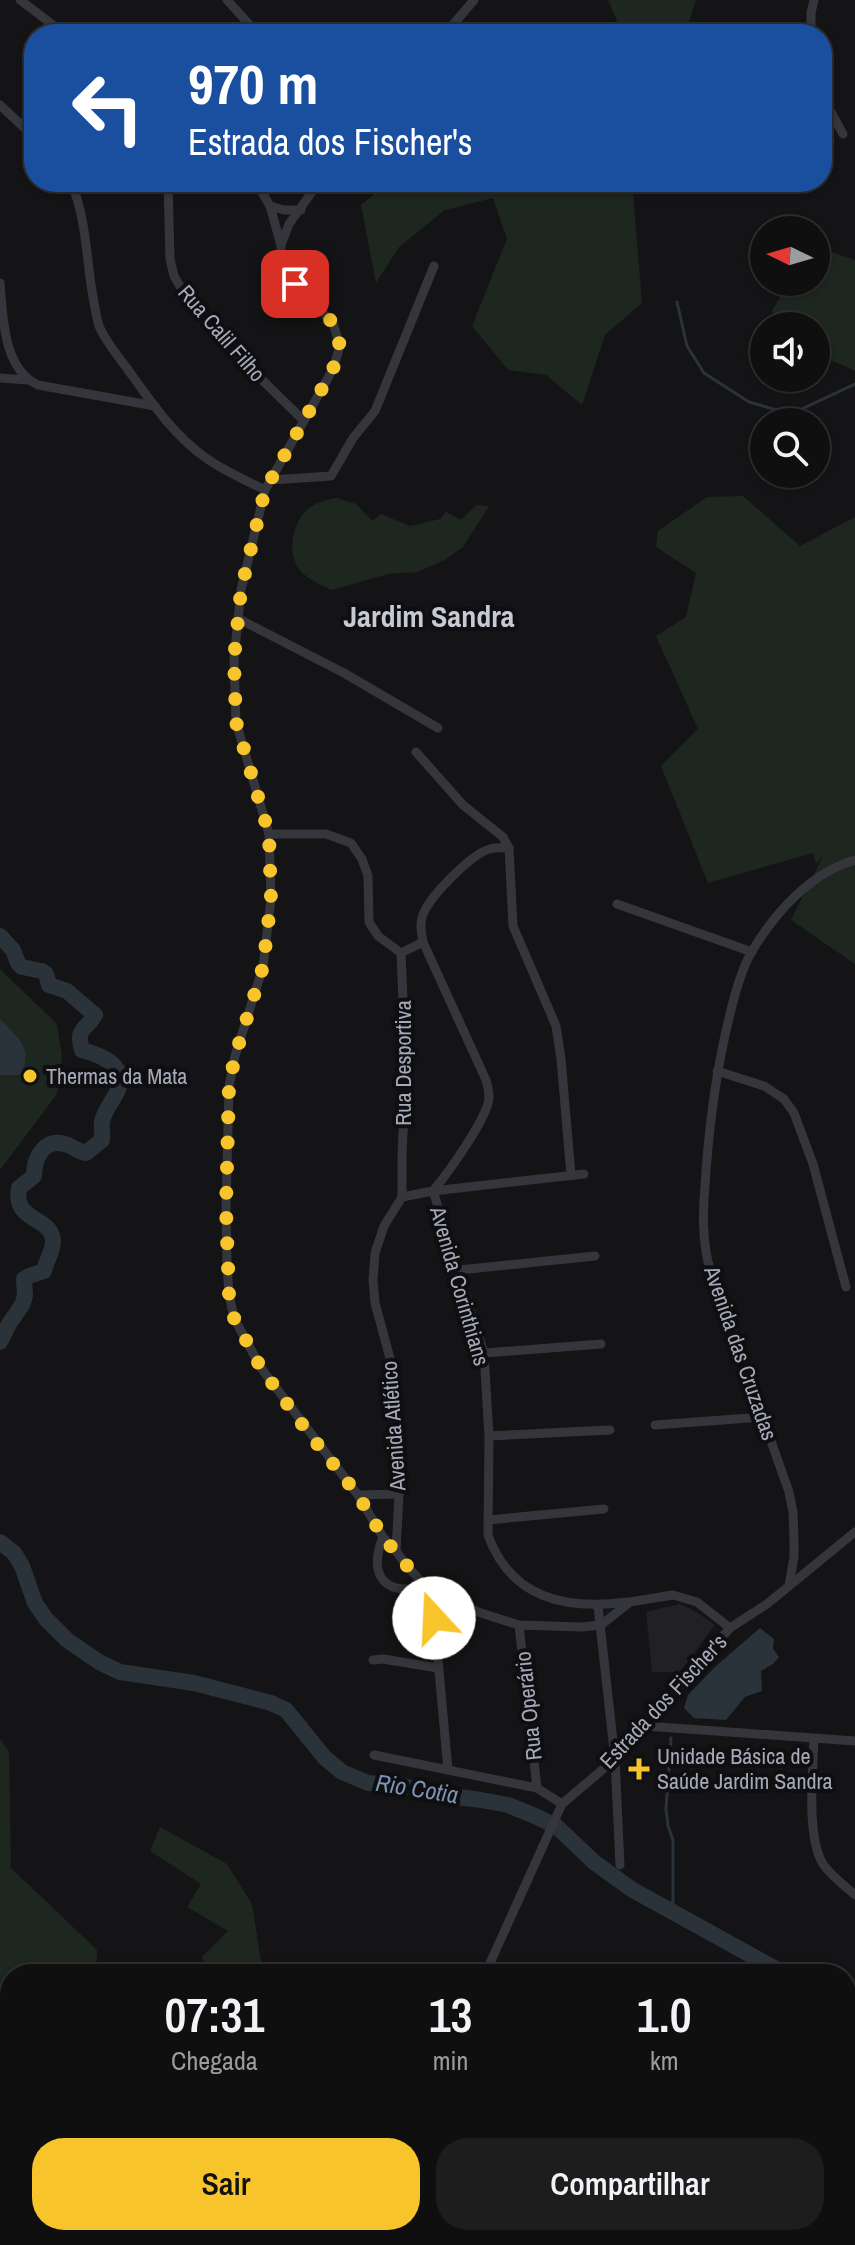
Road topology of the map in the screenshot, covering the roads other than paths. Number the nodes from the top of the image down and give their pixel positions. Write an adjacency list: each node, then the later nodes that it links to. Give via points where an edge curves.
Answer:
1 (20, 0): 5 (street)
2 (227, 0): 6 (street)
3 (474, 0): 7 (street)
4 (814, 0): 8 (street)
5 (52, 24)
6 (249, 24)
7 (454, 24)
8 (811, 24)
9 (0, 105): 11 (street)
10 (832, 114): 12 (street)
11 (24, 128)
12 (843, 134)
13 (75, 192): 26 (street, via 100,326)
14 (168, 192): 27 (street, Rua Calil Filho, via 170,259 184,293)
15 (262, 192): 17 (street)
16 (313, 192): 18 (street)
17 (270, 206): 18 (street); 19 (street)
18 (301, 210): 19 (street)
19 (281, 245): 27 (street, via 285,271 333,323 340,346)
20 (434, 266): 28 (street, via 375,411 331,476)
21 (0, 283): 22 (street)
22 (7, 334): 23 (street); 25 (street, via 17,367)
23 (0, 348)
24 (0, 378): 25 (street)
25 (28, 380): 26 (street)
26 (155, 406): 29 (street, via 204,457)
27 (304, 421): 28 (street)
28 (271, 480): 29 (street)
29 (265, 490): 30 (street)
30 (239, 619): 31 (street); 33 (street, via 236,722)
31 (438, 728)
32 (416, 752): 34 (street)
33 (269, 834): 39 (street, via 326,834 351,843 368,876 369,922); 55 (street, via 271,899 263,967 229,1086 229,1294 234,1318 261,1368)
34 (509, 848): 37 (street, via 473,857 437,894 424,911); 42 (street, via 513,926 556,1026)
35 (855, 860): 38 (street, Avenida das Cruzadas, via 820,876 794,899)
36 (617, 904): 38 (street)
37 (423, 942): 39 (street); 43 (street, Avenida Corinthians, via 489,1091 487,1109)
38 (752, 952): 40 (street, Avenida das Cruzadas, via 735,994)
39 (401, 953): 44 (street, Rua Desportiva, via 406,1057)
40 (717, 1071): 47 (street, via 764,1086 794,1113); 50 (street, Avenida das Cruzadas, via 703,1231 708,1262)
41 (584, 1174): 42 (street)
42 (571, 1175): 43 (street)
43 (433, 1191): 44 (street); 46 (street, Avenida Corinthians)
44 (402, 1197): 54 (street, Avenida Atlético, via 384,1226 373,1280 393,1376)
45 (595, 1256): 46 (street)
46 (459, 1270): 49 (street, Avenida Corinthians)
47 (846, 1287)
48 (601, 1344): 49 (street)
49 (484, 1353): 53 (street, Avenida Corinthians)
50 (763, 1417): 51 (street); 61 (street, Avenida das Cruzadas, via 793,1512)
51 (655, 1425)
52 (610, 1430): 53 (street)
53 (489, 1436): 57 (street, Avenida Corinthians)
54 (399, 1494): 55 (street); 60 (street, Avenida Atlético)
55 (358, 1495): 59 (street)
56 (604, 1509): 57 (street)
57 (488, 1520): 64 (street, Avenida Corinthians, via 493,1549 524,1587 570,1604)
58 (855, 1532): 61 (street)
59 (383, 1537): 60 (street); 62 (street, via 377,1561 382,1580 394,1588)
60 (396, 1551): 62 (street)
61 (789, 1586): 67 (street)
62 (428, 1590): 65 (street); 69 (street)
63 (630, 1602): 64 (street, Avenida Corinthians); 66 (street, Estrada dos Fischer's); 67 (street, Estrada dos Fischer's, via 685,1597)
64 (598, 1606): 66 (street)
65 (519, 1625): 66 (street); 76 (street, Rua Operário)
66 (601, 1625): 74 (street)
67 (730, 1628): 70 (street, Estrada dos Fischer's)
68 (373, 1660): 69 (street)
69 (438, 1668): 75 (street)
70 (645, 1726): 71 (street); 74 (street, Estrada dos Fischer's)
71 (814, 1739): 72 (street); 79 (street, via 816,1847 823,1864)
72 (855, 1741)
73 (374, 1755): 75 (street)
74 (615, 1759): 77 (street, Estrada dos Fischer's); 78 (street)
75 (448, 1770): 76 (street)
76 (537, 1788): 77 (street)
77 (562, 1804): 80 (street, Estrada dos Fischer's)
78 (620, 1865)
79 (855, 1895)
80 (489, 1964)

